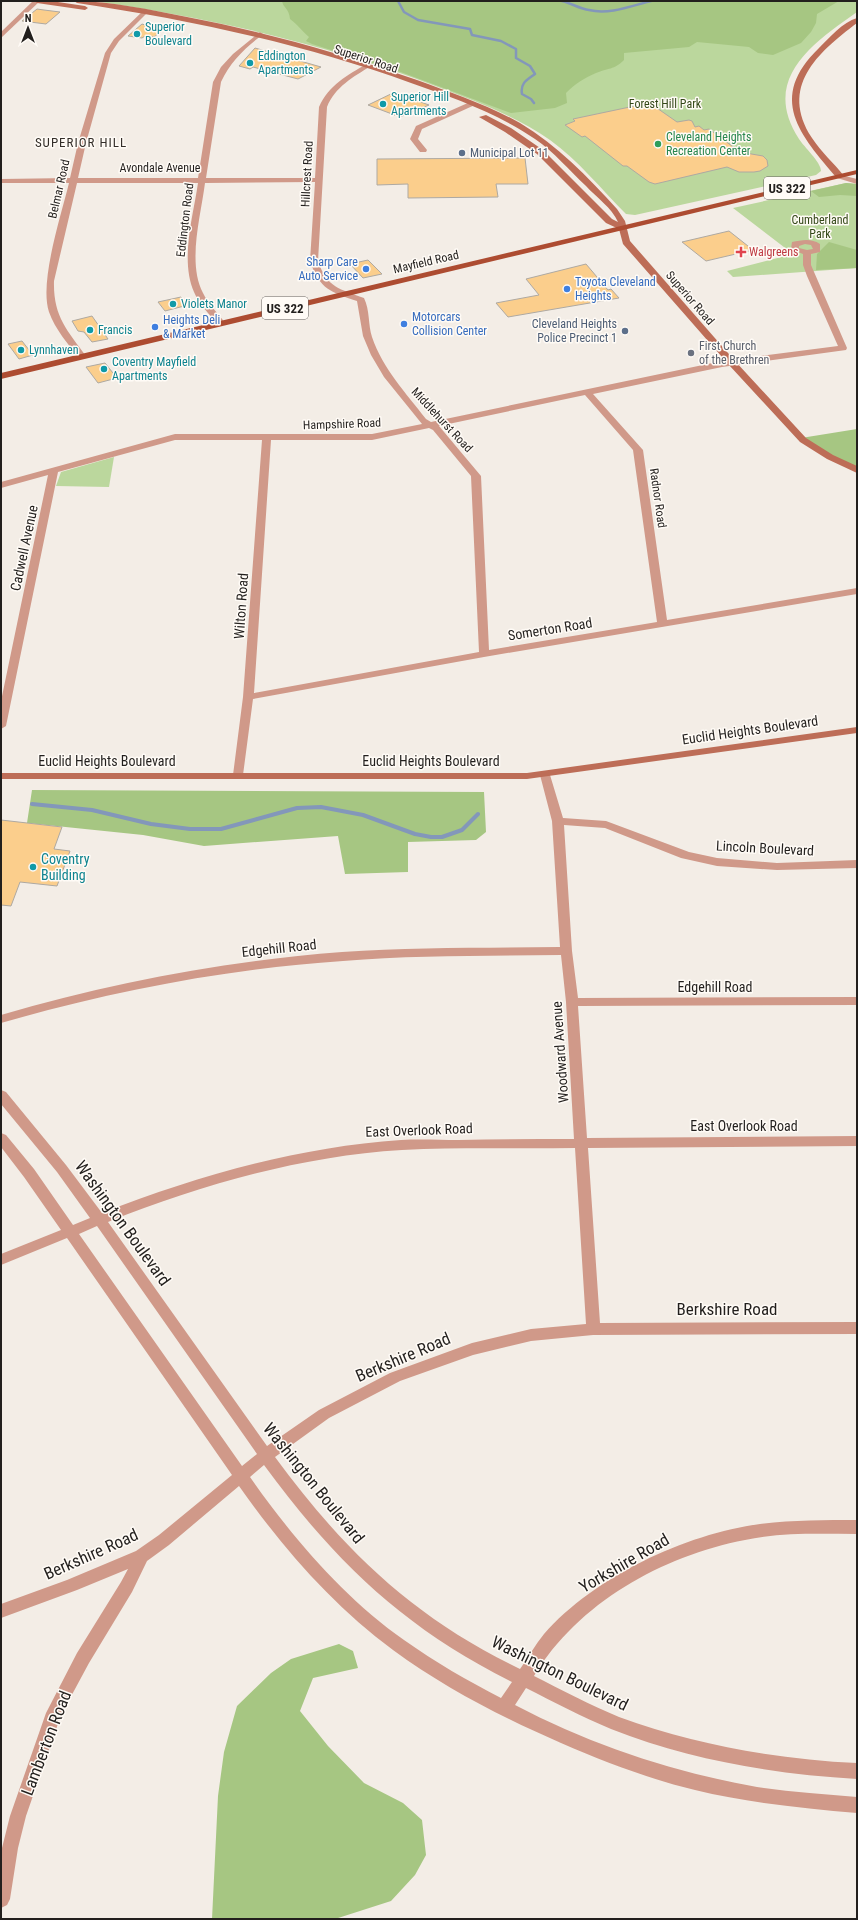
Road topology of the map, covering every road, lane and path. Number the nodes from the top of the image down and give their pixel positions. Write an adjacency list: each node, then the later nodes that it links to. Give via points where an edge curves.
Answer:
1 (37, 1): 3 (main road, Superior Road); 6 (street)
2 (77, 1): 3 (main road, Superior Road)
3 (143, 14): 5 (main road, Superior Road); 7 (main road, Superior Road); 22 (street, Belmar Road, via 116,40 108,53 82,143)
4 (857, 20): 18 (main road, via 812,56 799,78 795,101 798,117 806,135)
5 (260, 34): 7 (street, Eddington Road); 8 (main road, Superior Road)
6 (1, 36)
7 (253, 39): 9 (main road, Superior Road); 19 (street, Eddington Road, via 230,60 217,82)
8 (369, 65): 9 (street, Hillcrest Road); 10 (main road, Superior Road)
9 (361, 70): 11 (main road, Superior Road); 20 (street, Hillcrest Road, via 336,87 325,100)
10 (473, 104): 11 (street); 12 (main road, Superior Road)
11 (464, 108): 13 (main road, Superior Road); 14 (street, via 419,128 414,139)
12 (519, 126): 13 (main road); 15 (main road, Superior Road, via 542,141)
13 (508, 130): 16 (main road, Superior Road, via 528,142)
14 (422, 150)
15 (567, 163): 16 (main road); 24 (main road, Superior Road)
16 (555, 165): 25 (main road, Superior Road)
17 (857, 172): 18 (main road, Mayfield Road / US 322)
18 (840, 176): 23 (street); 26 (main road, Mayfield Road / US 322)
19 (202, 180): 20 (street, Avondale Avenue); 22 (street, Avondale Avenue); 29 (street, Eddington Road, via 192,268 199,294)
20 (320, 180): 28 (street, Hillcrest Road, via 314,261 323,279 331,288)
21 (1, 181): 22 (street, Avondale Avenue)
22 (74, 181): 30 (street, Belmar Road, via 48,293 56,323)
23 (857, 182)
24 (597, 193): 25 (main road); 26 (main road, Superior Road, via 620,218)
25 (584, 195): 26 (main road, Superior Road, via 609,221)
26 (622, 227): 28 (main road, Mayfield Road / US 322); 31 (main road, Superior Road, via 622,236 626,242)
27 (807, 253): 31 (street, Hampshire Road, via 807,265 811,276 843,348)
28 (342, 294): 29 (main road, Mayfield Road / US 322); 34 (street, Middlehurst Road, via 362,302 367,336 375,355 398,390 423,421)
29 (221, 323): 30 (main road, Mayfield Road / US 322)
30 (82, 356): 32 (main road, Mayfield Road / US 322)
31 (732, 363): 33 (street, Hampshire Road); 37 (main road, Superior Road, via 803,440 830,458)
32 (1, 376)
33 (588, 393): 34 (street, Hampshire Road); 40 (street, Radnor Road, via 638,450)
34 (431, 425): 35 (street, Hampshire Road, via 372,437); 41 (street, Middlehurst Road, via 476,476)
35 (267, 438): 36 (street, Hampshire Road, via 175,437); 42 (street, Wilton Road)
36 (54, 470): 38 (street, Hampshire Road); 43 (street, Cadwell Avenue)
37 (857, 470)
38 (1, 485)
39 (857, 591): 40 (street, Somerton Road)
40 (662, 624): 41 (street, Somerton Road)
41 (484, 654): 42 (street, Somerton Road)
42 (248, 697): 45 (street, Wilton Road)
43 (1, 726)
44 (857, 730): 46 (main road, Euclid Heights Boulevard)
45 (238, 775): 46 (main road, Euclid Heights Boulevard); 47 (main road, Euclid Heights Boulevard)
46 (545, 775): 48 (street, Woodward Avenue)
47 (1, 776)
48 (558, 821): 49 (street, Lincoln Boulevard, via 607,825 673,852 699,859 734,864 783,866); 50 (street, Woodward Avenue)
49 (857, 864)
50 (566, 951): 52 (street, Woodward Avenue); 53 (street, Edgehill Road, via 404,953 312,959 237,968 100,992)
51 (857, 1001): 52 (street, Edgehill Road)
52 (572, 1002): 57 (street, Woodward Avenue)
53 (1, 1019)
54 (1, 1095): 58 (street, Washington Boulevard)
55 (1, 1138): 59 (street, via 29,1173)
56 (857, 1141): 57 (street, East Overlook Road)
57 (580, 1142): 58 (street, East Overlook Road, via 402,1145 332,1152 223,1176); 62 (street, Woodward Avenue)
58 (99, 1220): 59 (street, East Overlook Road); 63 (street, Washington Boulevard)
59 (70, 1233): 60 (street, East Overlook Road); 64 (street)
60 (1, 1260)
61 (857, 1328): 62 (street, Berkshire Road)
62 (593, 1329): 63 (street, Berkshire Road, via 531,1336 472,1349 395,1377 324,1414)
63 (266, 1455): 64 (street, Berkshire Road); 68 (street, Washington Boulevard, via 314,1518 371,1578 411,1612 448,1638)
64 (240, 1476): 66 (street, Berkshire Road, via 164,1540); 69 (street, via 268,1515 350,1605 398,1645 460,1685)
65 (857, 1527): 68 (street, Yorkshire Road, via 788,1528 746,1533 705,1543 671,1556 580,1610 552,1636)
66 (141, 1556): 67 (street, Berkshire Road); 72 (street, Lamberton Road, via 127,1587 86,1652 54,1713 18,1816)
67 (1, 1611)
68 (523, 1679): 69 (street, Yorkshire Road); 70 (street, Washington Boulevard, via 614,1722 657,1737 724,1755 786,1765)
69 (504, 1708): 71 (street, via 592,1748 645,1768 695,1782 758,1795)
70 (857, 1772)
71 (857, 1805)
72 (1, 1899)

